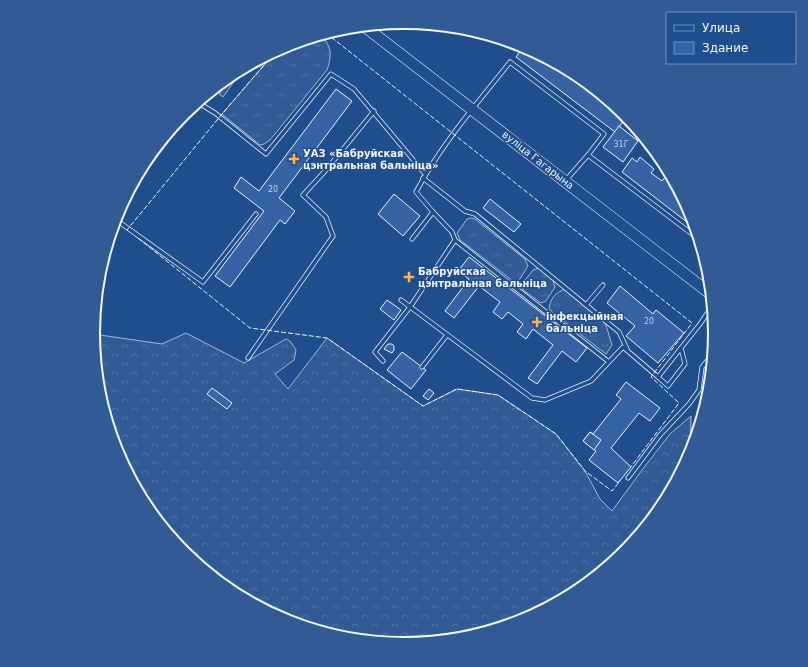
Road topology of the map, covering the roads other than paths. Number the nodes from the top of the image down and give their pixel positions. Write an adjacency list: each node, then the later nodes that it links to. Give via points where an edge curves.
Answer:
1 (371, 31): 3 (main road, вуліца Гагарына)
2 (203, 105): 4 (lane, via 266,154 332,74 354,89)
3 (472, 109): 5 (lane, via 510,62 604,134); 6 (lane); 8 (main road, вуліца Гагарына)
4 (374, 111): 6 (lane); 24 (lane, via 303,195 326,217 333,236)
5 (588, 155): 8 (lane); 12 (lane)
6 (425, 174): 7 (lane)
7 (423, 178): 9 (lane, via 416,192); 18 (lane, via 465,211 475,214)
8 (565, 181): 16 (main road, вуліца Гагарына)
9 (433, 212): 13 (lane); 14 (lane, via 452,232)
10 (256, 214): 11 (lane, via 203,282)
11 (121, 223)
12 (691, 233)
13 (412, 239)
14 (455, 240): 19 (lane); 27 (lane)
15 (603, 285): 18 (lane)
16 (705, 290)
17 (401, 300): 19 (lane)
18 (586, 305): 23 (lane, via 619,332)
19 (410, 307): 21 (lane); 25 (lane, via 375,352)
20 (708, 312): 22 (lane)
21 (447, 335): 27 (lane, via 532,398 545,400 591,381); 28 (lane)
22 (681, 348): 29 (lane); 29 (lane, via 685,364 668,386)
23 (627, 350): 27 (lane, via 623,347); 29 (lane)
24 (248, 358)
25 (383, 361)
26 (707, 361): 30 (lane, via 702,367 699,390 660,435)
27 (609, 362)
28 (422, 366)
29 (658, 377)
30 (628, 478)

